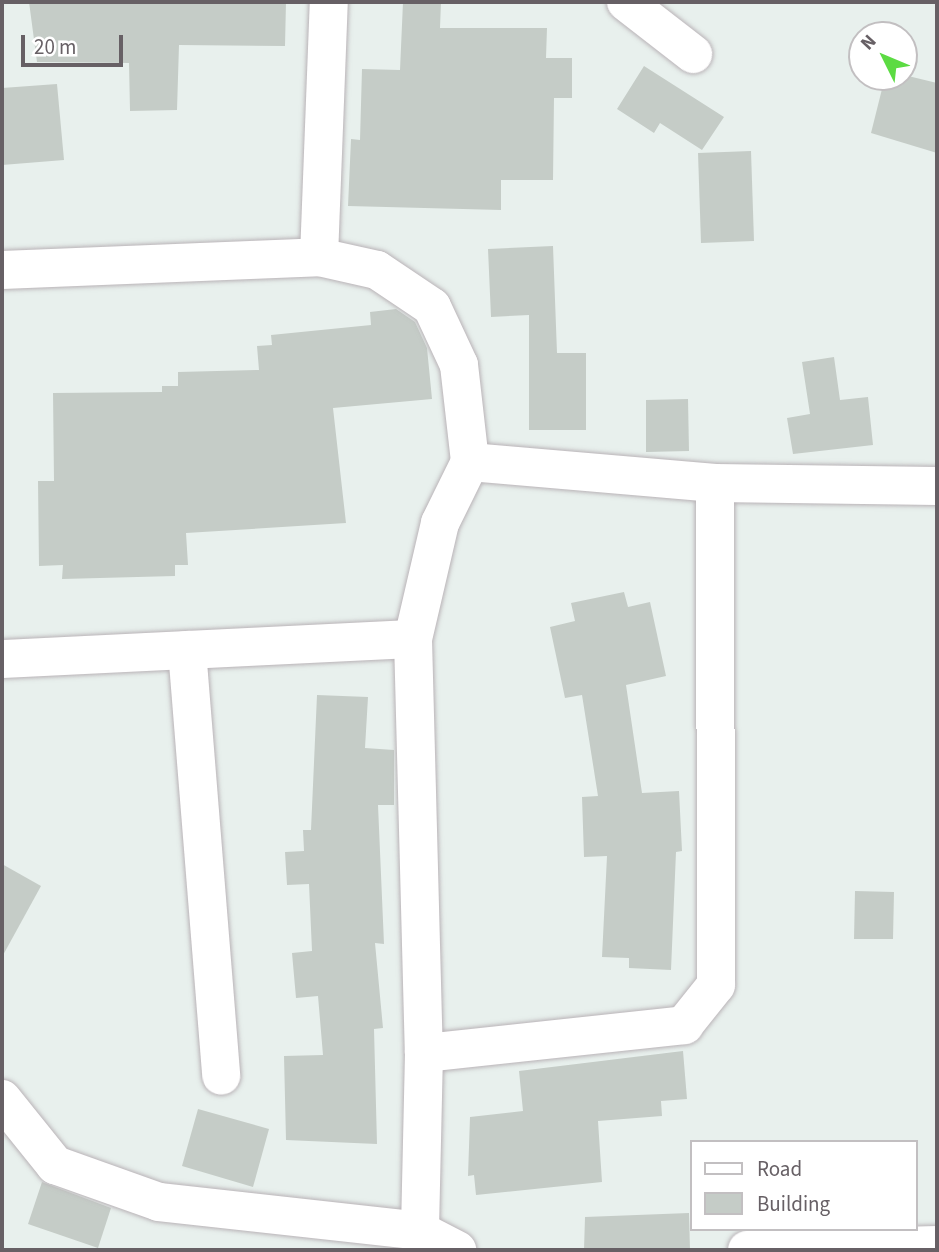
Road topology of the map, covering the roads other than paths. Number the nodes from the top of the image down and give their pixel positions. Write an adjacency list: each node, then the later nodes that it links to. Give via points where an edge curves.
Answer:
1 (329, 2): 4 (street)
2 (626, 2): 3 (street)
3 (693, 54)
4 (319, 257): 5 (street); 6 (street, via 377,270 432,307 458,365)
5 (2, 270)
6 (470, 462): 7 (street); 9 (street, via 440,523)
7 (715, 483): 8 (street); 12 (street, via 716,985 684,1025)
8 (937, 486)
9 (414, 639): 10 (street); 12 (street)
10 (187, 650): 11 (street); 13 (street)
11 (2, 659)
12 (424, 1053): 15 (street)
13 (221, 1076)
14 (2, 1099): 15 (street, via 55,1165 159,1202)
15 (420, 1231): 17 (street)
16 (937, 1245): 18 (street)
17 (457, 1250)
18 (747, 1250)

